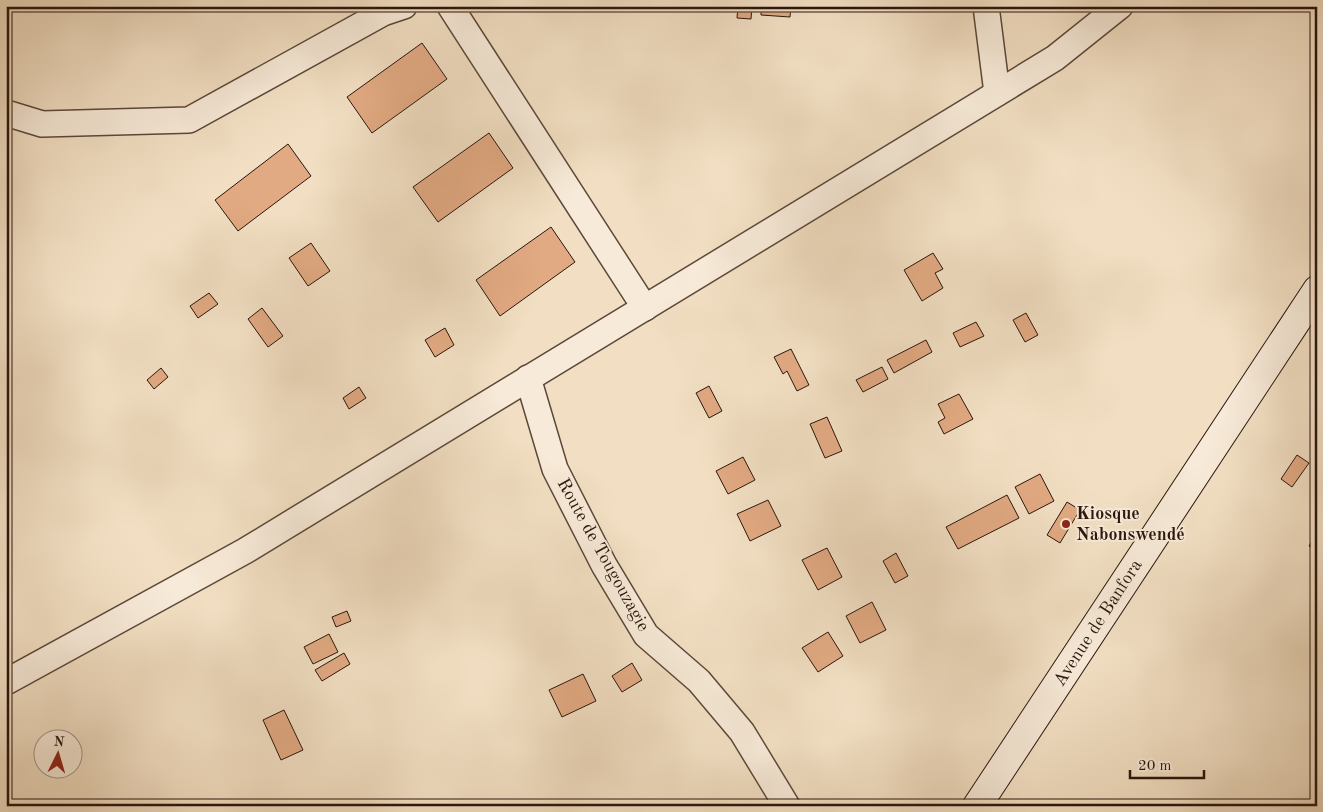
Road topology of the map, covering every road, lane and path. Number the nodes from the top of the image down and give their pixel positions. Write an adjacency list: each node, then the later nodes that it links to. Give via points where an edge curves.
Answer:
1 (404, 6): 6 (street, via 383,13 189,120 42,124)
2 (450, 6): 8 (street)
3 (986, 6): 5 (street)
4 (1120, 6): 5 (street, via 1055,58)
5 (997, 94): 8 (street)
6 (6, 114)
7 (1317, 290): 12 (main road, Avenue de Banfora)
8 (644, 308): 9 (street)
9 (528, 378): 10 (street, via 245,551); 11 (street, Route de Tougouzagie, via 555,469 604,565 646,635 699,681 742,732)
10 (6, 682)
11 (786, 806)
12 (977, 806)

